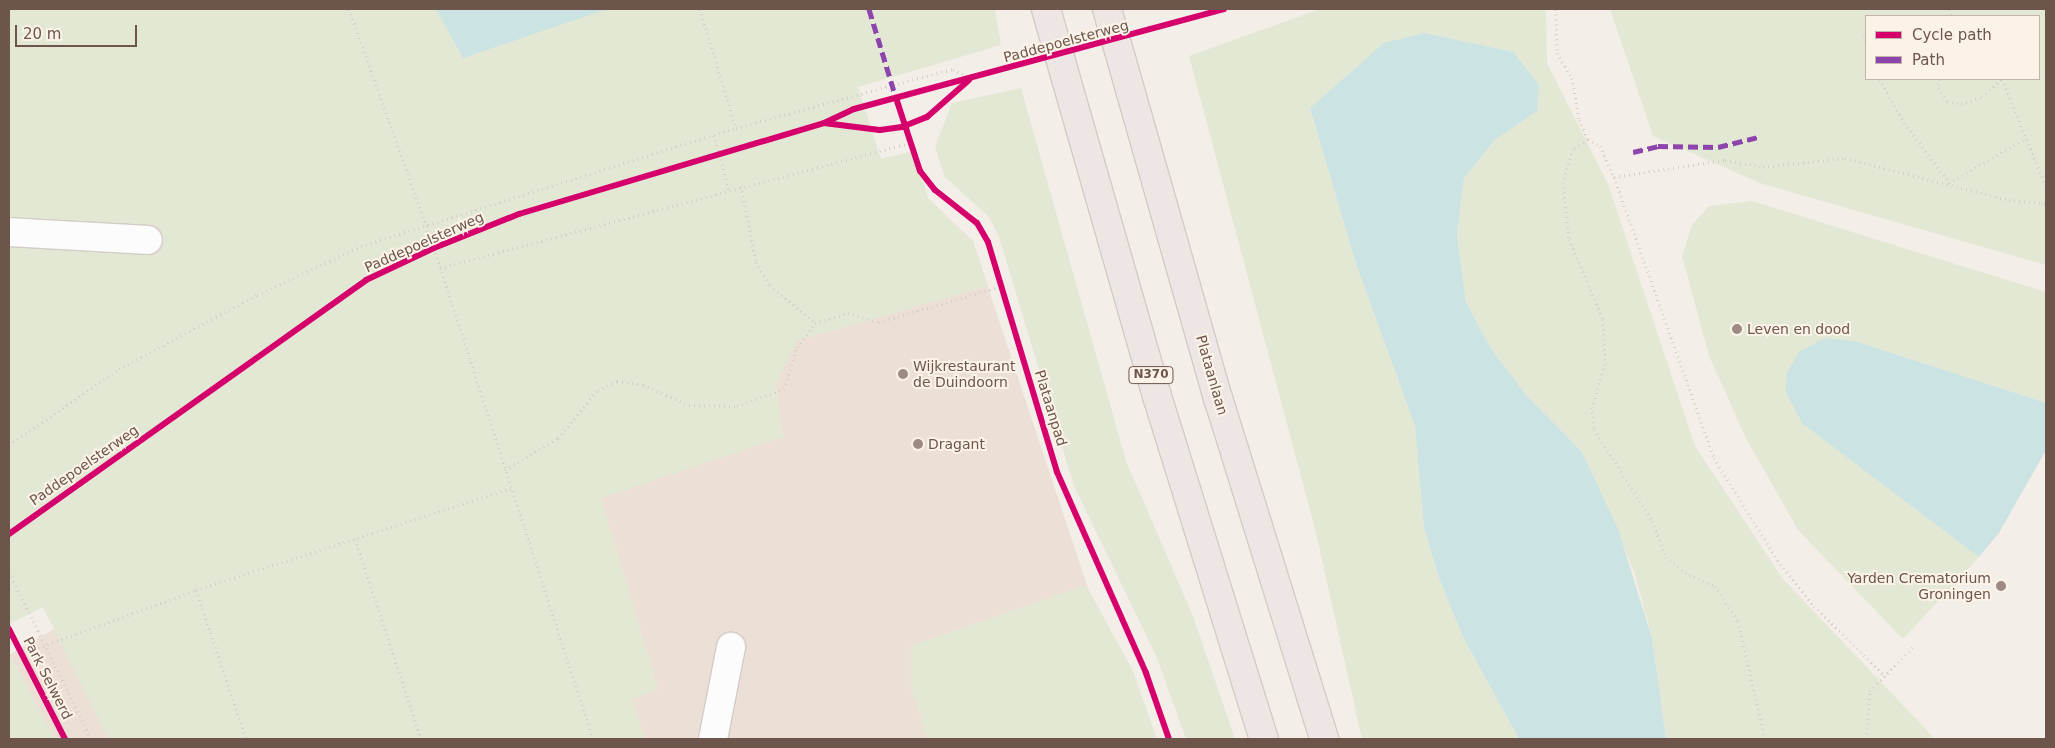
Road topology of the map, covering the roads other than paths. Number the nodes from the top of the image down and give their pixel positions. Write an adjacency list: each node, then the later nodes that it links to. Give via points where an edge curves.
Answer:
1 (1046, 9): 7 (highway, N370, via 1157,396)
2 (1106, 9): 8 (highway, Plataanlaan, via 1216,391)
3 (9, 232): 4 (street)
4 (148, 240)
5 (731, 648): 6 (street)
6 (713, 739)
7 (1264, 739)
8 (1324, 739)

